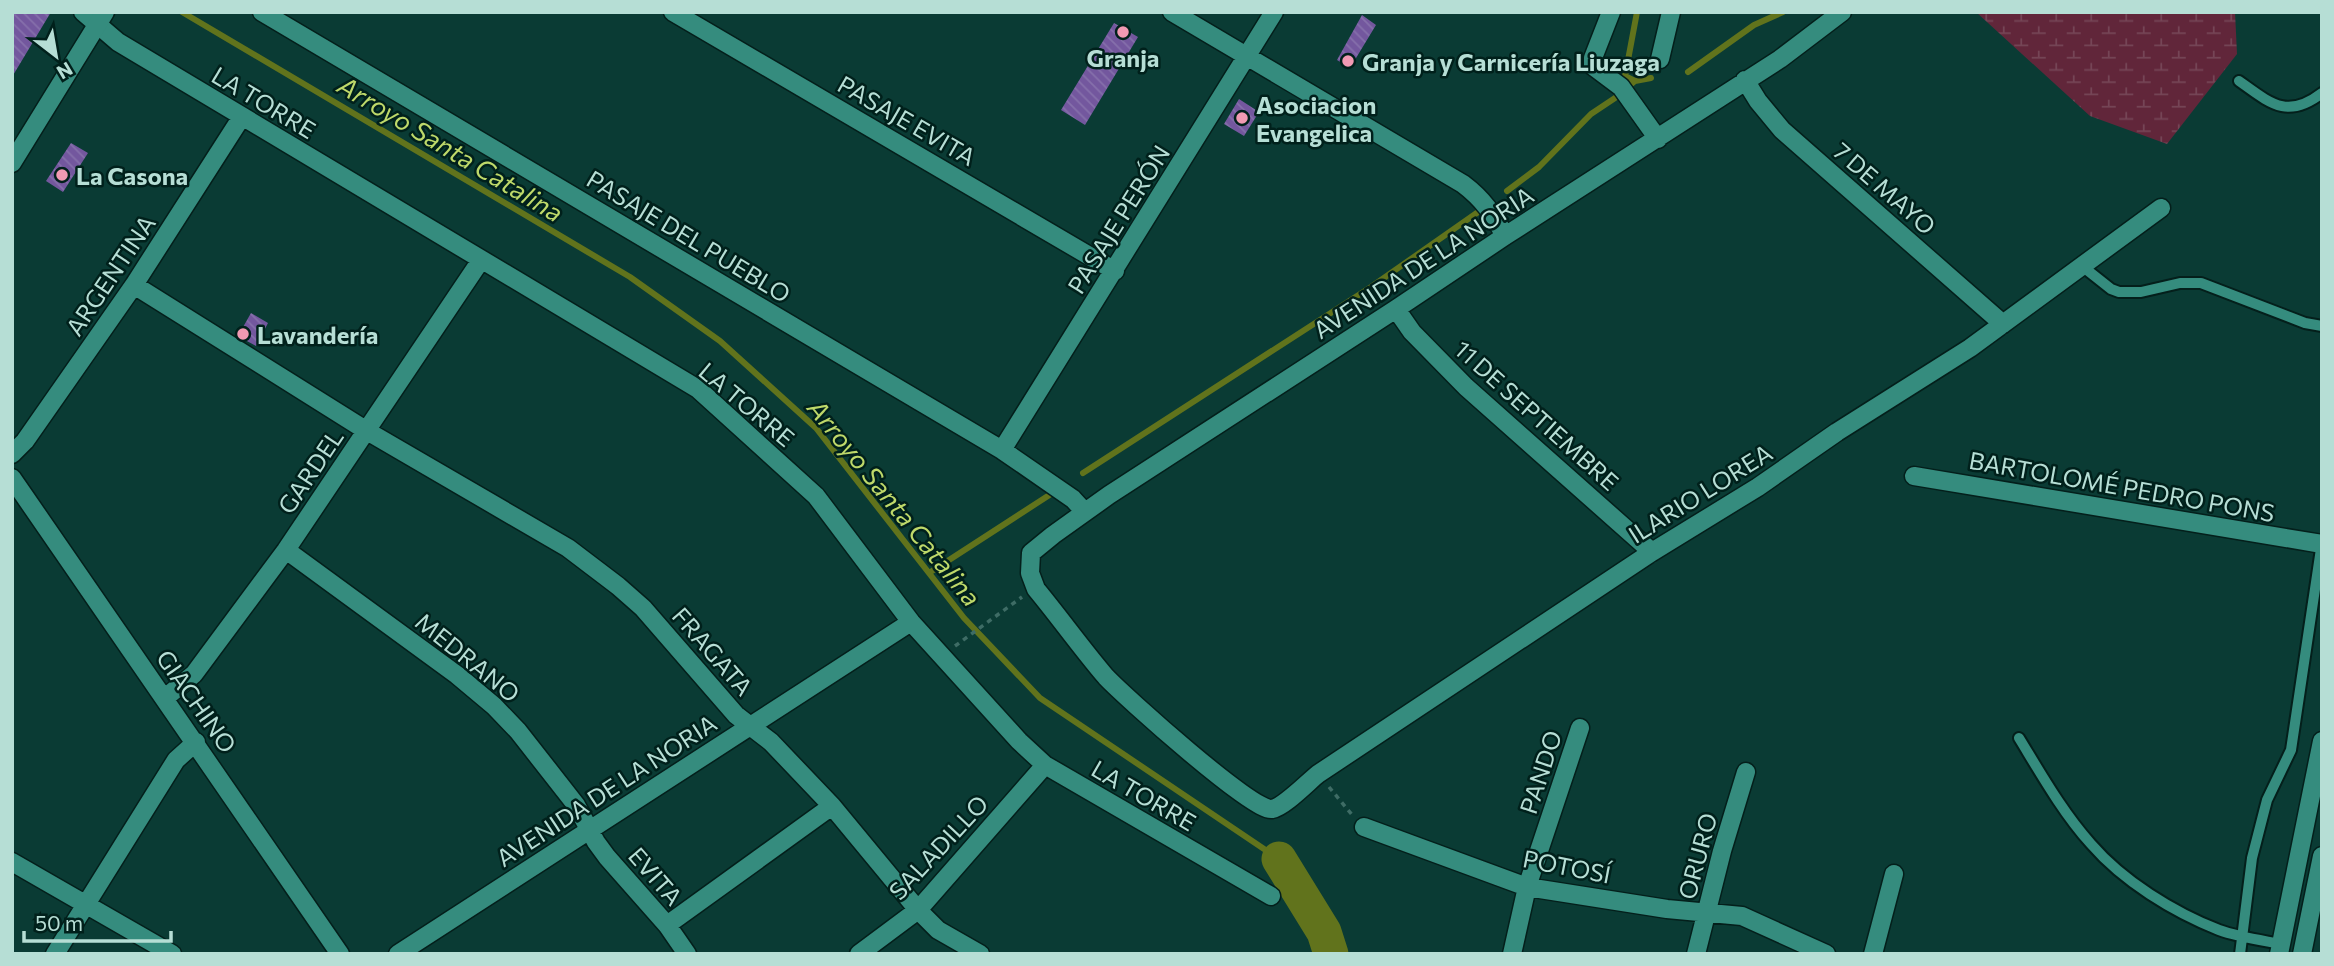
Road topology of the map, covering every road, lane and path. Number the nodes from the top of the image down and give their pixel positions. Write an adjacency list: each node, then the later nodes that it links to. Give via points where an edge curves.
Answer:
1 (83, 12): 9 (street, LA TORRE)
2 (262, 12): 28 (street, PASAJE DEL PUEBLO)
3 (673, 12): 22 (street, PASAJE EVITA)
4 (1172, 12): 10 (street)
5 (1274, 12): 10 (street, PASAJE PERÓN)
6 (1611, 12): 16 (street, via 1593,66 1621,87)
7 (1671, 12): 11 (street)
8 (1842, 12): 12 (street, AVENIDA DE LA NORIA)
9 (103, 17): 15 (street, LA TORRE, via 118,43); 17 (street)
10 (1247, 58): 19 (street, via 1463,184 1491,210); 22 (street, PASAJE PERÓN)
11 (1660, 59)
12 (1745, 80): 16 (street, AVENIDA DE LA NORIA); 25 (street, 7 DE MAYO, via 1782,130)
13 (2239, 81): 14 (lane, via 2267,101 2285,107 2306,104)
14 (2322, 93)
15 (241, 118): 20 (street, LA TORRE); 23 (street, ARGENTINA)
16 (1658, 139): 19 (street, AVENIDA DE LA NORIA)
17 (12, 163)
18 (2161, 208): 21 (street, ILARIO LOREA)
19 (1505, 236): 24 (street, AVENIDA DE LA NORIA)
20 (481, 260): 27 (street, GARDEL); 37 (street, LA TORRE, via 698,389 816,496)
21 (2082, 266): 25 (street, ILARIO LOREA); 26 (lane, via 2119,292 2201,283)
22 (1115, 271): 28 (street, PASAJE PERÓN)
23 (134, 285): 27 (street, FRAGATA); 29 (street, ARGENTINA, via 25,442)
24 (1396, 309): 32 (street, AVENIDA DE LA NORIA); 35 (street, 11 DE SEPTIEMBRE, via 1466,387)
25 (2003, 324): 35 (street, ILARIO LOREA, via 1758,487)
26 (2322, 326)
27 (367, 430): 34 (street, GARDEL); 40 (street, FRAGATA, via 568,548 618,586)
28 (1002, 450): 32 (street, PASAJE DEL PUEBLO)
29 (12, 454)
30 (1914, 476): 33 (street, BARTOLOMÉ PEDRO PONS)
31 (12, 478): 39 (street, GIACHINO)
32 (1085, 512): 36 (street, AVENIDA DE LA NORIA, via 1031,554 1030,573)
33 (2322, 544): 60 (lane, via 2291,750 2267,800 2252,858)
34 (286, 550): 39 (street, GARDEL, via 194,674); 50 (street, MEDRANO, via 494,706 576,805)
35 (1651, 552): 36 (street, ILARIO LOREA, via 1271,810 1241,795 1107,678)
36 (1036, 589): 38 (path)
37 (911, 622): 40 (street, AVENIDA DE LA NORIA); 45 (street, LA TORRE)
38 (960, 643)
39 (165, 698): 44 (street, GIACHINO)
40 (750, 726): 48 (street, FRAGATA); 50 (street, AVENIDA DE LA NORIA)
41 (1580, 728): 54 (street, PANDO)
42 (2019, 738): 60 (lane, via 2091,845 2152,895)
43 (2322, 741): 61 (street)
44 (196, 742): 56 (street, via 176,760); 65 (street, GIACHINO)
45 (1045, 765): 55 (street, LA TORRE); 57 (street, SALADILLO)
46 (1746, 772): 58 (street, ORURO)
47 (1321, 778): 49 (path)
48 (832, 806): 57 (street, FRAGATA); 59 (street)
49 (1364, 827): 54 (street, POTOSÍ)
50 (590, 831): 59 (street, EVITA); 66 (street, AVENIDA DE LA NORIA)
51 (2322, 856): 74 (street)
52 (12, 862): 56 (street)
53 (1894, 874): 72 (street)
54 (1527, 887): 58 (street, POTOSÍ); 69 (street, PANDO)
55 (1270, 896)
56 (85, 903): 63 (street); 64 (street)
57 (918, 910): 67 (street, SALADILLO); 68 (street, FRAGATA, via 938,930)
58 (1707, 913): 70 (street, ORURO); 71 (street, POTOSÍ, via 1742,916)
59 (667, 925): 62 (street, EVITA)
60 (2241, 936): 61 (lane); 73 (lane)
61 (2280, 949)
62 (683, 952)
63 (55, 954)
64 (172, 954)
65 (340, 954)
66 (398, 954)
67 (859, 954)
68 (980, 954)
69 (1512, 954)
70 (1696, 954)
71 (1826, 954)
72 (1873, 954)
73 (2240, 954)
74 (2302, 954)

